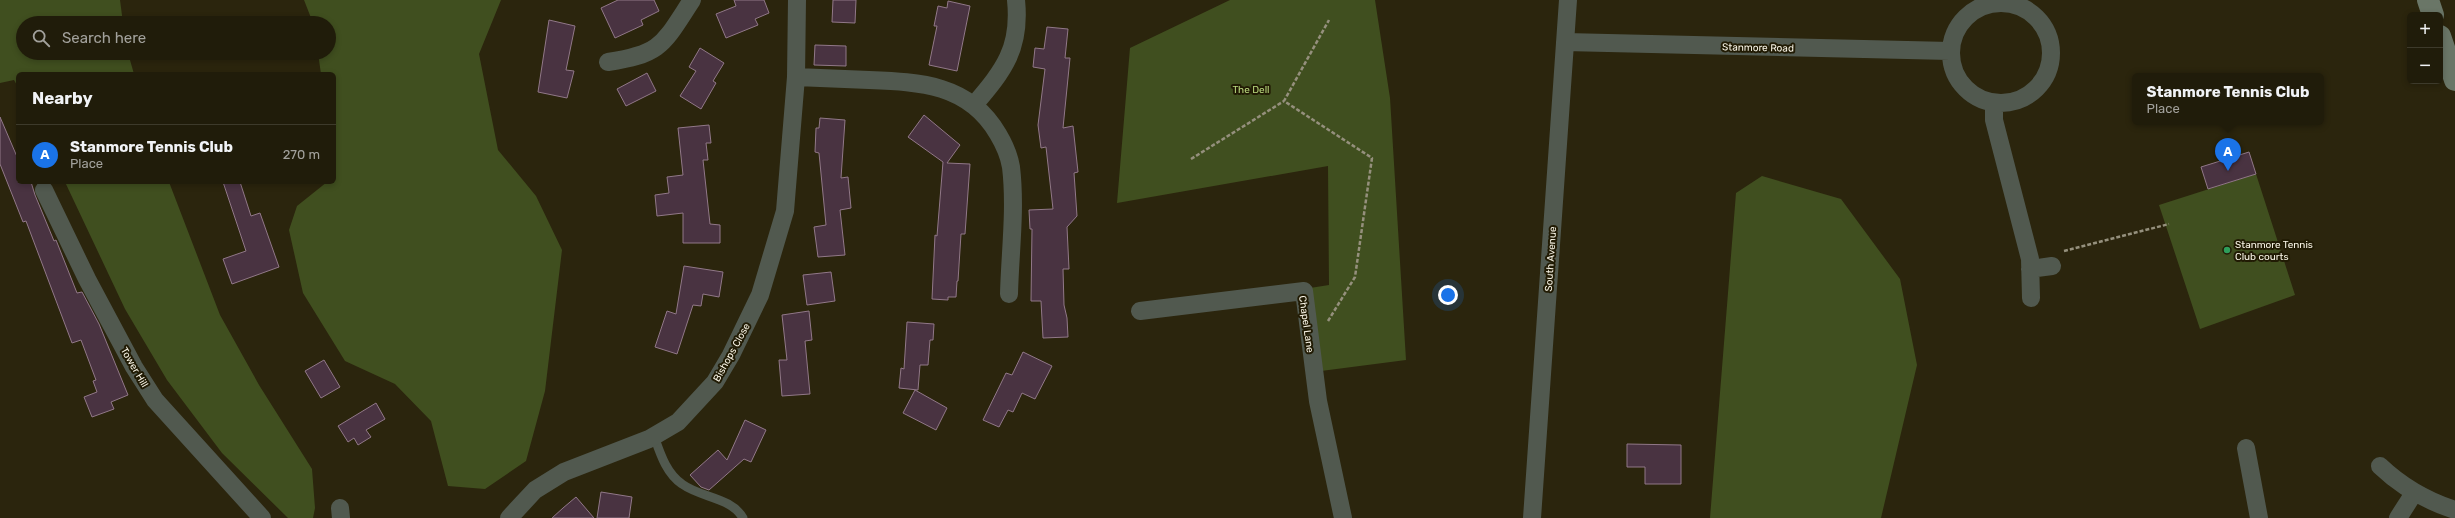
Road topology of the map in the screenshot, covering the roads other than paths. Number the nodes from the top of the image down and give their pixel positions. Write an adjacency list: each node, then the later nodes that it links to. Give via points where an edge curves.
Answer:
1 (692, 0): 10 (street, via 665,41 652,51 633,58)
2 (797, 0): 11 (street, Bishops Close)
3 (1016, 0): 14 (street, via 1018,23 1013,48 996,79)
4 (1568, 0): 7 (street, South Avenue)
5 (2428, 0): 6 (street)
6 (2432, 12)
7 (1565, 42): 9 (street, Stanmore Road); 30 (street, South Avenue)
8 (2443, 45): 12 (street)
9 (1950, 51): 13 (street, via 1953,69 1962,86 1979,99); 13 (street, via 1954,34 1960,24 1978,8 1998,2 2016,4 2029,10 2044,25 2051,43 2052,62 2045,80 2034,93 2015,102)
10 (608, 62)
11 (796, 77): 14 (street, via 915,82 948,90); 21 (street, Bishops Close, via 785,211 760,295 715,382 678,422)
12 (2455, 80)
13 (1994, 103): 17 (street, via 1994,120 2030,259)
14 (974, 105): 18 (street, via 992,124 1005,147 1010,166 1013,192)
15 (44, 190): 26 (street, Tower Hill, via 87,279 134,367 155,400)
16 (2057, 259): 17 (street)
17 (2030, 269): 19 (street)
18 (1009, 294)
19 (2031, 298)
20 (1140, 310): 29 (street, Chapel Lane, via 1304,291 1318,401)
21 (654, 436): 27 (street, Bishops Close, via 564,472 534,490); 28 (lane, via 670,472 682,484 698,493 731,504 738,509)
22 (2246, 448): 31 (street)
23 (2380, 466): 24 (street, via 2394,480)
24 (2414, 493): 25 (street); 32 (street)
25 (2455, 510)
26 (262, 518)
27 (509, 518)
28 (743, 518)
29 (1343, 518)
30 (1532, 518)
31 (2259, 518)
32 (2398, 518)

